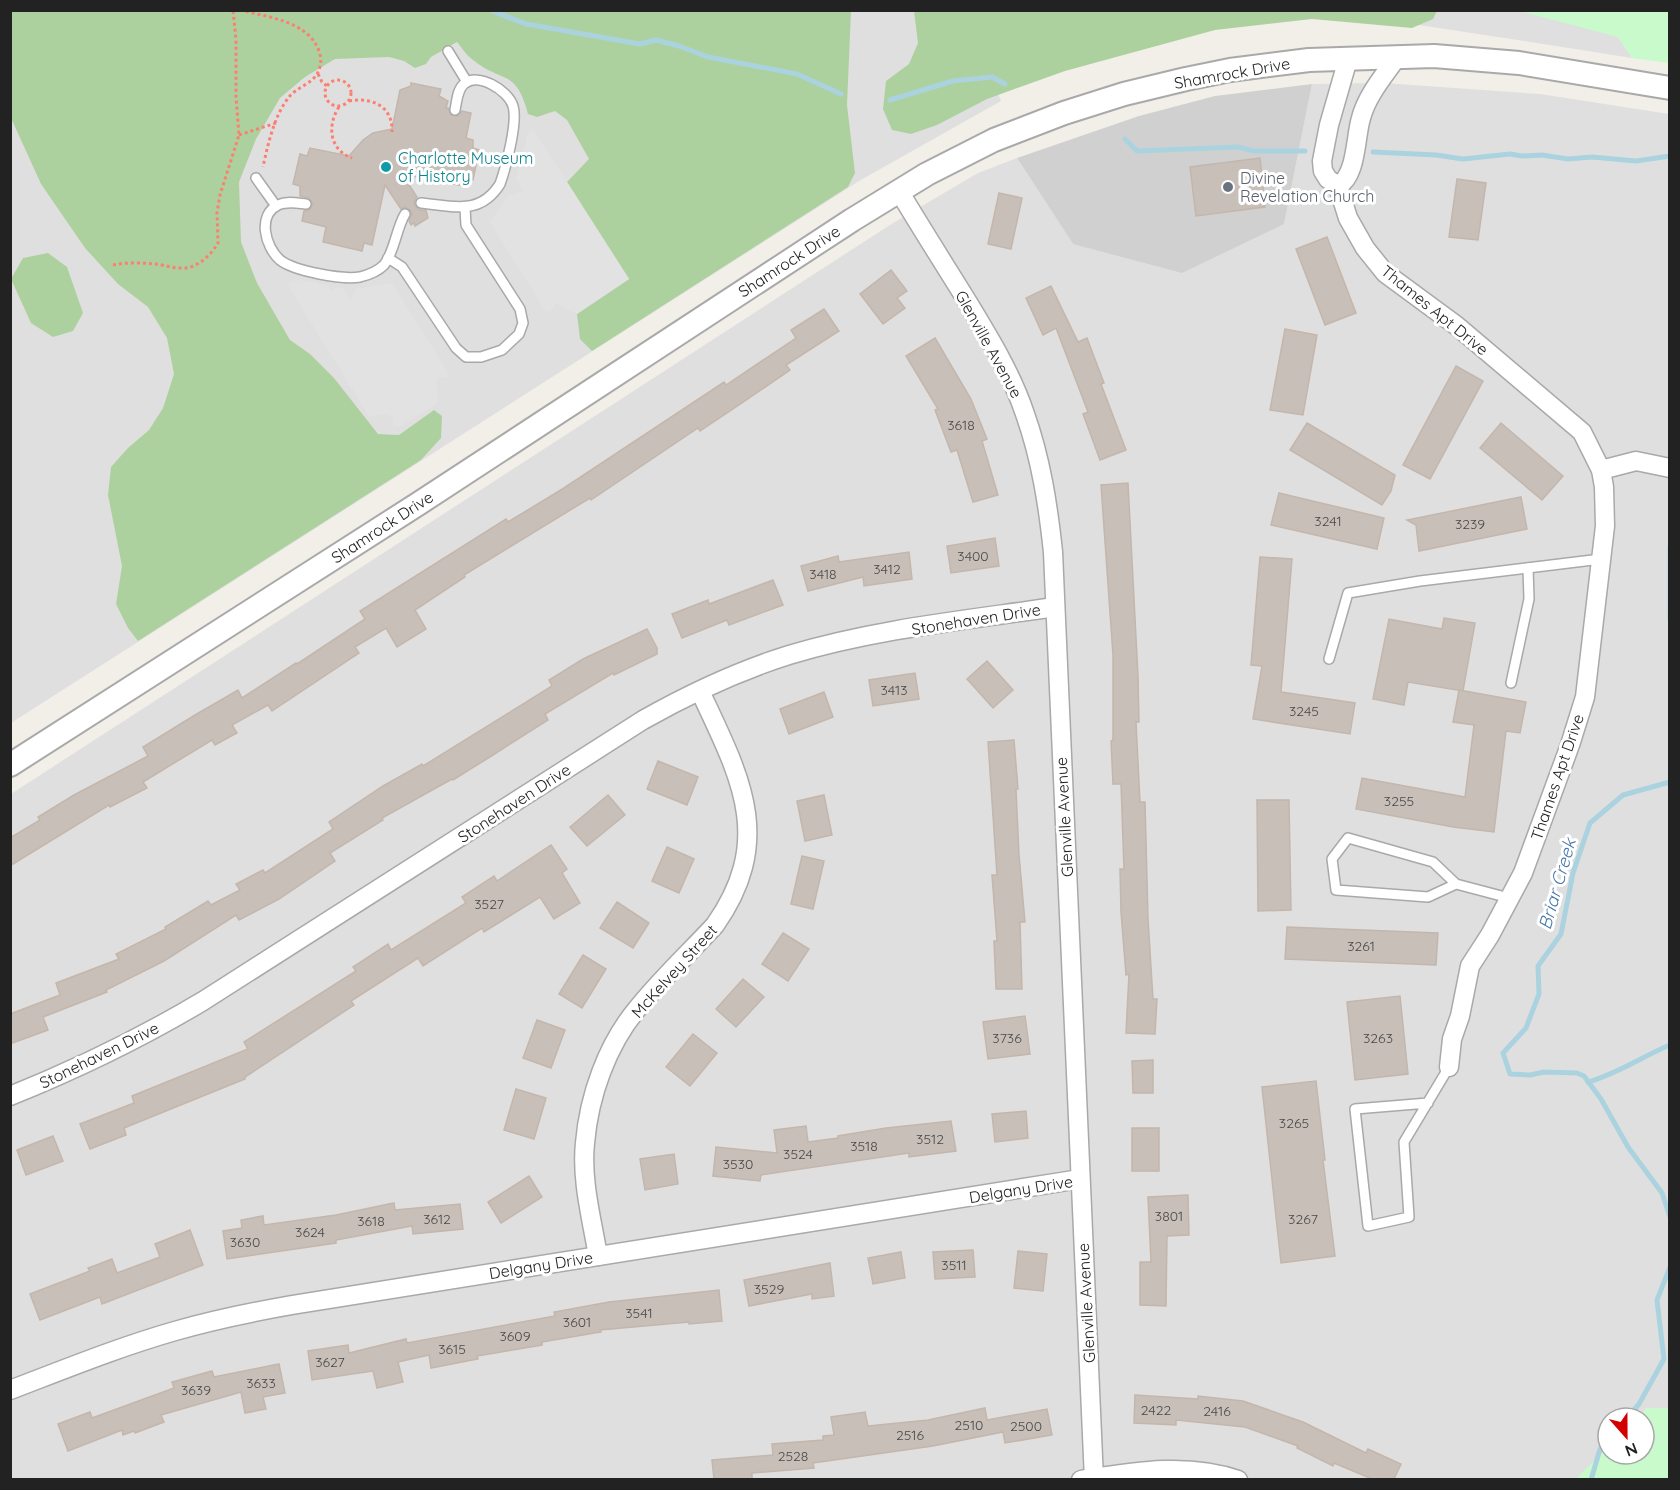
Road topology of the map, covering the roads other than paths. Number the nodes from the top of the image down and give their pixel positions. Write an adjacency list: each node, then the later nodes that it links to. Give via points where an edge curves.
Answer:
1 (448, 51): 4 (lane)
2 (1397, 57): 3 (street, Shamrock Drive); 5 (street, Shamrock Drive, via 1519,63); 8 (street, via 1367,101 1355,142 1352,170 1345,183)
3 (1348, 59): 8 (street, Thames Apt Drive, via 1322,161 1328,179); 9 (street, Shamrock Drive, via 1230,70 1124,94 994,140)
4 (467, 82): 6 (lane, via 459,92); 13 (lane, via 499,87 513,106 514,118 500,183 487,199)
5 (1670, 88)
6 (454, 110)
7 (258, 181): 12 (lane)
8 (1338, 186): 17 (street, Thames Apt Drive, via 1348,218 1385,273 1457,326 1581,432)
9 (899, 191): 20 (street, Glenville Avenue, via 988,336 1025,412 1045,485); 24 (street, Shamrock Drive)
10 (421, 203): 13 (lane)
11 (306, 204): 12 (lane)
12 (276, 206): 15 (lane, via 265,221 266,236 271,249 290,266 344,278 360,277 375,271)
13 (465, 208): 15 (lane, via 466,225 520,309 523,323 519,334 502,350 466,357 402,267)
14 (405, 214): 15 (lane)
15 (388, 258)
16 (1670, 468): 17 (street, via 1636,461)
17 (1601, 470): 18 (street, Thames Apt Drive, via 1605,526)
18 (1601, 559): 19 (lane); 26 (street, Thames Apt Drive, via 1585,697 1523,873)
19 (1528, 568): 21 (lane, via 1348,593); 22 (lane, via 1529,599)
20 (1055, 607): 23 (street, Stonehaven Drive, via 873,634 818,647 746,670); 30 (street, Glenville Avenue)
21 (1329, 659)
22 (1511, 682)
23 (700, 691): 28 (street, Stonehaven Drive, via 643,720 193,1007 69,1072); 31 (street, McKelvey Street, via 743,791 749,831 744,864 725,911 637,1009 605,1063 585,1143 587,1188)
24 (10, 765)
25 (1456, 884): 25 (lane, via 1433,862 1348,838 1332,859 1336,890 1428,897); 26 (lane)
26 (1509, 898): 27 (street, Thames Apt Drive, via 1470,966)
27 (1449, 1067): 29 (lane)
28 (10, 1096)
29 (1428, 1103): 29 (lane, via 1404,1142 1409,1217 1368,1226 1355,1109)
30 (1080, 1179): 31 (street, Delgany Drive); 33 (street, Glenville Avenue)
31 (598, 1256): 32 (street, Delgany Drive, via 230,1317 174,1331)
32 (10, 1390)
33 (1090, 1479): 34 (street, via 1159,1470 1214,1473)
34 (1238, 1479)

